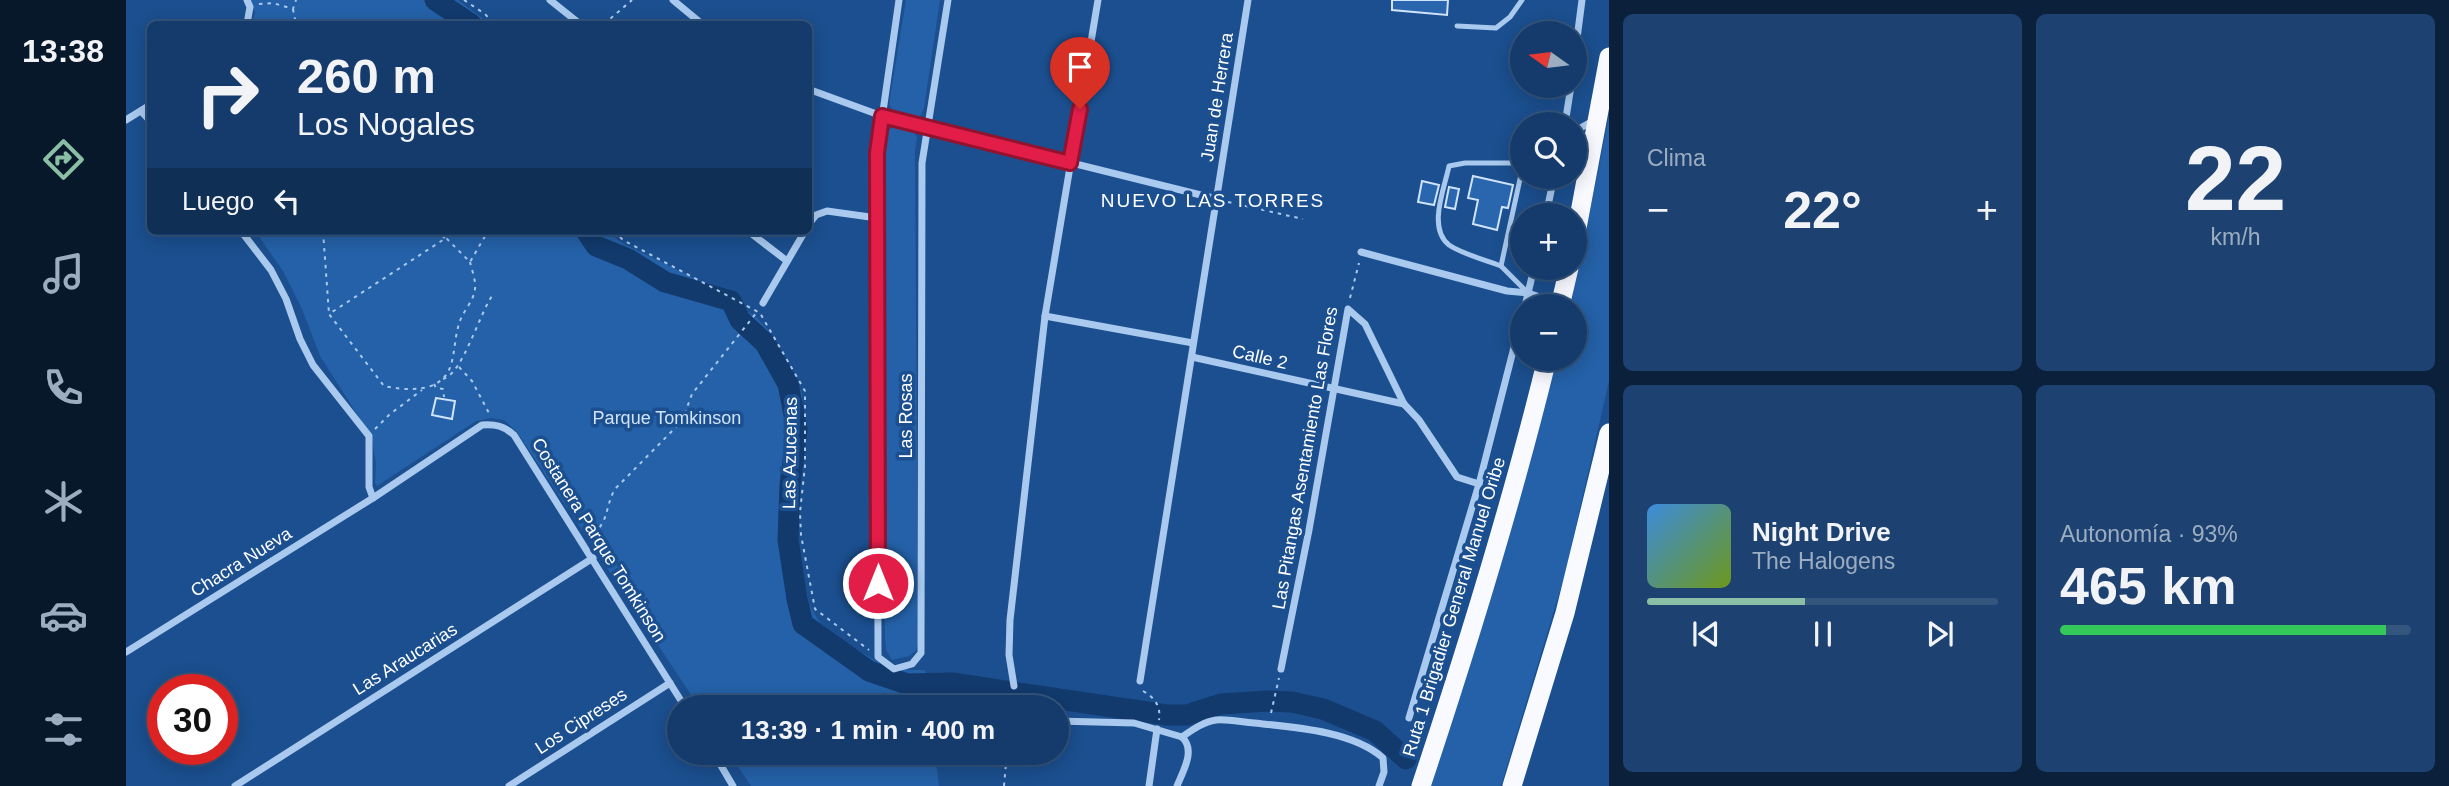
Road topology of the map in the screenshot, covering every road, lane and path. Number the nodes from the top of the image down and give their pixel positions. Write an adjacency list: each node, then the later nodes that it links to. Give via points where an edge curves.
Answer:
1 (296, 0): 13 (path)
2 (464, 0): 15 (path)
3 (550, 0): 16 (street)
4 (632, 0): 17 (path)
5 (673, 0): 18 (street)
6 (899, 0): 25 (street)
7 (948, 0): 30 (street)
8 (1098, 0): 31 (street)
9 (1248, 0): 34 (street, Juan de Herrera)
10 (1522, 0): 20 (lane, via 1496,28)
11 (1582, 0): 19 (street)
12 (248, 4): 13 (path, via 273,3)
13 (293, 9): 14 (path)
14 (295, 21)
15 (491, 21)
16 (576, 21)
17 (608, 21)
18 (698, 21)
19 (1579, 21)
20 (1457, 26)
21 (1609, 57): 27 (highway)
22 (812, 90): 25 (street)
23 (147, 107): 24 (street)
24 (141, 111): 26 (street); 28 (street)
25 (882, 116): 30 (street); 36 (street)
26 (147, 118)
27 (1598, 118): 29 (street); 35 (highway)
28 (126, 120)
29 (1587, 124)
30 (928, 126): 31 (street); 77 (street, Las Rosas, via 922,163 920,653 912,664 894,669)
31 (1070, 163): 34 (street); 58 (street)
32 (1510, 163): 50 (lane, via 1449,166 1438,219 1441,235 1450,245)
33 (1518, 189): 50 (lane)
34 (1217, 199): 37 (path); 59 (street, Juan de Herrera)
35 (1582, 203)
36 (877, 218): 38 (street, via 827,211); 77 (street)
37 (1303, 219)
38 (812, 220)
39 (244, 235): 72 (street, via 276,279 313,365)
40 (323, 235): 57 (path)
41 (442, 235): 46 (path)
42 (486, 235): 49 (path)
43 (618, 235): 56 (path, Las Azucenas)
44 (753, 235): 48 (street)
45 (803, 235): 48 (street)
46 (446, 238): 49 (path); 57 (path)
47 (1361, 252): 53 (street); 55 (path, Las Pitangas Asentamiento Las Flores)
48 (788, 261): 54 (street)
49 (470, 262): 64 (path, via 475,291 461,318 452,364)
50 (1501, 266): 53 (lane)
51 (1531, 280): 53 (street)
52 (494, 293): 62 (path)
53 (1528, 293)
54 (764, 303)
55 (1348, 309): 66 (street, Las Pitangas Asentamiento Las Flores); 69 (street, via 1365,324)
56 (757, 312): 75 (path, via 692,394 682,421 615,489 597,528); 77 (path, Las Azucenas, via 807,396 801,536 816,609)
57 (329, 314): 67 (path, via 384,386)
58 (1045, 316): 59 (street); 82 (street, via 1010,620)
59 (1193, 343): 60 (street, Juan de Herrera)
60 (1192, 357): 66 (street, Calle 2); 79 (street, Juan de Herrera)
61 (1510, 363): 73 (street, Ruta 1 Brigadier General Manuel Oribe)
62 (458, 367): 64 (path); 70 (path, via 484,400)
63 (1545, 371): 99 (highway, Ruta 1 Brigadier General Manuel Oribe, via 1485,590)
64 (442, 379): 65 (path)
65 (434, 383): 67 (path); 68 (path, via 443,389)
66 (1333, 389): 69 (street, Calle 2); 78 (street, Las Pitangas Asentamiento Las Flores)
67 (423, 390): 72 (path)
68 (444, 397)
69 (1404, 404): 73 (street, via 1457,477)
70 (494, 425): 74 (street, via 482,425); 75 (street, Costanera Parque Tomkinson, via 514,435)
71 (1609, 433): 100 (highway, via 1565,613)
72 (369, 436): 74 (street)
73 (1479, 484): 86 (street, Ruta 1 Brigadier General Manuel Oribe)
74 (373, 498): 76 (street, Chacra Nueva)
75 (593, 558): 81 (street, Costanera Parque Tomkinson); 92 (street, Las Araucarias)
76 (126, 652)
77 (878, 657)
78 (1281, 670)
79 (1140, 681): 85 (path, via 1140,688 1156,701)
80 (1278, 681): 84 (path)
81 (670, 683): 83 (street, Costanera Parque Tomkinson); 93 (street, Los Cipreses)
82 (1014, 686)
83 (678, 695)
84 (1272, 706)
85 (1160, 712)
86 (1409, 718)
87 (1069, 722): 88 (street, via 1125,722)
88 (1157, 729): 89 (street); 96 (street)
89 (1182, 737): 97 (street, via 1188,755); 98 (street, Ruta 1 Brigadier General Manuel Oribe, via 1200,725 1220,720 1333,735 1383,758)
90 (720, 765): 94 (street)
91 (1006, 765): 95 (path)
92 (234, 786)
93 (509, 786)
94 (733, 786)
95 (1004, 786)
96 (1150, 786)
97 (1177, 786)
98 (1380, 786)
99 (1421, 786)
100 (1512, 786)

